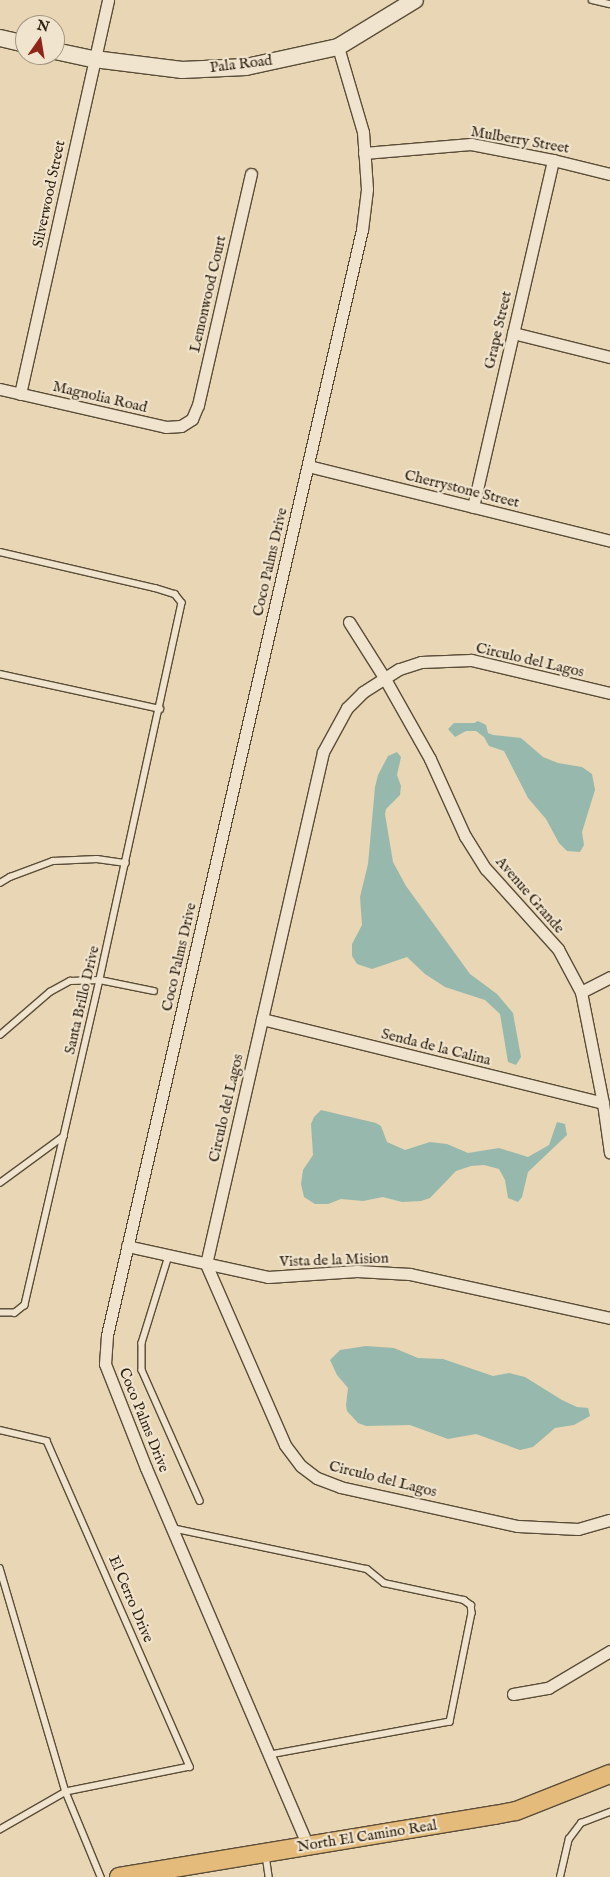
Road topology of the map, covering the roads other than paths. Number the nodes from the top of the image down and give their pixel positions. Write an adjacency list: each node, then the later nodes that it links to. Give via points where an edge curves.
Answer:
1 (108, 0): 9 (street, Silverwood Street)
2 (415, 0): 7 (street, Pala Road)
3 (592, 0): 4 (lane)
4 (610, 4)
5 (0, 38): 6 (street)
6 (15, 42)
7 (338, 47): 9 (street, Pala Road, via 233,68 182,70); 10 (street, Coco Palms Drive, via 363,132)
8 (65, 52): 9 (street, Pala Road)
9 (94, 59): 17 (street, Silverwood Street)
10 (364, 153): 11 (street, Mulberry Street, via 471,144); 19 (street, Coco Palms Drive, via 367,189 362,230)
11 (553, 160): 13 (street, Mulberry Street); 14 (street, Grape Street)
12 (251, 174): 18 (street, Lemonwood Court)
13 (610, 174)
14 (513, 333): 15 (street); 20 (street, Grape Street)
15 (610, 357)
16 (0, 389): 17 (street, Magnolia Road)
17 (20, 394): 18 (street, Magnolia Road, via 166,427 181,426)
18 (192, 420)
19 (308, 466): 20 (street, Cherrystone Street); 40 (street, Coco Palms Drive)
20 (473, 507): 21 (street, Cherrystone Street)
21 (610, 541)
22 (0, 552): 27 (lane, Santa Brillo Drive, via 175,594 182,603)
23 (349, 622): 25 (street, Avenue Grande)
24 (1, 675): 27 (lane)
25 (385, 679): 26 (street, Circulo del Lagos, via 399,669 421,662 471,660); 33 (street, Avenue Grande, via 430,760 465,836 486,870 558,949); 34 (street, Circulo del Lagos, via 363,692 347,708 323,752)
26 (610, 693)
27 (160, 709): 28 (lane, Santa Brillo Drive)
28 (126, 863): 29 (lane, via 96,859 53,861); 31 (lane, Santa Brillo Drive)
29 (0, 883)
30 (610, 977): 33 (street)
31 (100, 980): 32 (lane); 35 (lane, via 70,981 50,992); 37 (lane, Santa Brillo Drive)
32 (154, 991)
33 (581, 992): 36 (street, Avenue Grande)
34 (262, 1019): 36 (street, Senda de la Calina); 42 (street, Circulo del Lagos)
35 (0, 1034)
36 (606, 1106): 38 (street, Avenue Grande)
37 (64, 1136): 39 (lane); 43 (lane, Santa Brillo Drive, via 25,1305 16,1313)
38 (610, 1153)
39 (0, 1183)
40 (128, 1246): 41 (street, Vista de la Mision); 48 (street, Coco Palms Drive, via 107,1335 105,1364)
41 (169, 1256): 42 (street, Vista de la Mision); 46 (lane, via 142,1343 142,1370)
42 (206, 1264): 44 (street, Vista de la Mision, via 268,1277 357,1271 410,1274); 47 (street, Circulo del Lagos, via 285,1445 300,1466 317,1478 340,1487 518,1526 578,1528)
43 (0, 1313)
44 (610, 1318)
45 (0, 1430): 56 (lane, El Cerro Drive, via 47,1441 190,1767)
46 (200, 1501)
47 (610, 1520)
48 (172, 1528): 54 (street, Coco Palms Drive); 54 (lane, via 367,1569 384,1583 471,1604 472,1613 450,1722)
49 (0, 1568): 50 (lane)
50 (7, 1591): 51 (lane); 56 (lane)
51 (0, 1593)
52 (610, 1651): 53 (street, via 548,1688)
53 (513, 1694)
54 (270, 1755): 59 (street, Coco Palms Drive)
55 (610, 1774): 59 (main road, North El Camino Real, via 516,1810)
56 (66, 1792): 58 (lane); 61 (lane)
57 (610, 1812): 64 (lane, via 583,1822 570,1839)
58 (0, 1830)
59 (308, 1846): 60 (main road, North El Camino Real)
60 (265, 1853): 62 (main road, North El Camino Real); 63 (lane)
61 (101, 1877)
62 (119, 1877)
63 (269, 1877)
64 (560, 1877)

